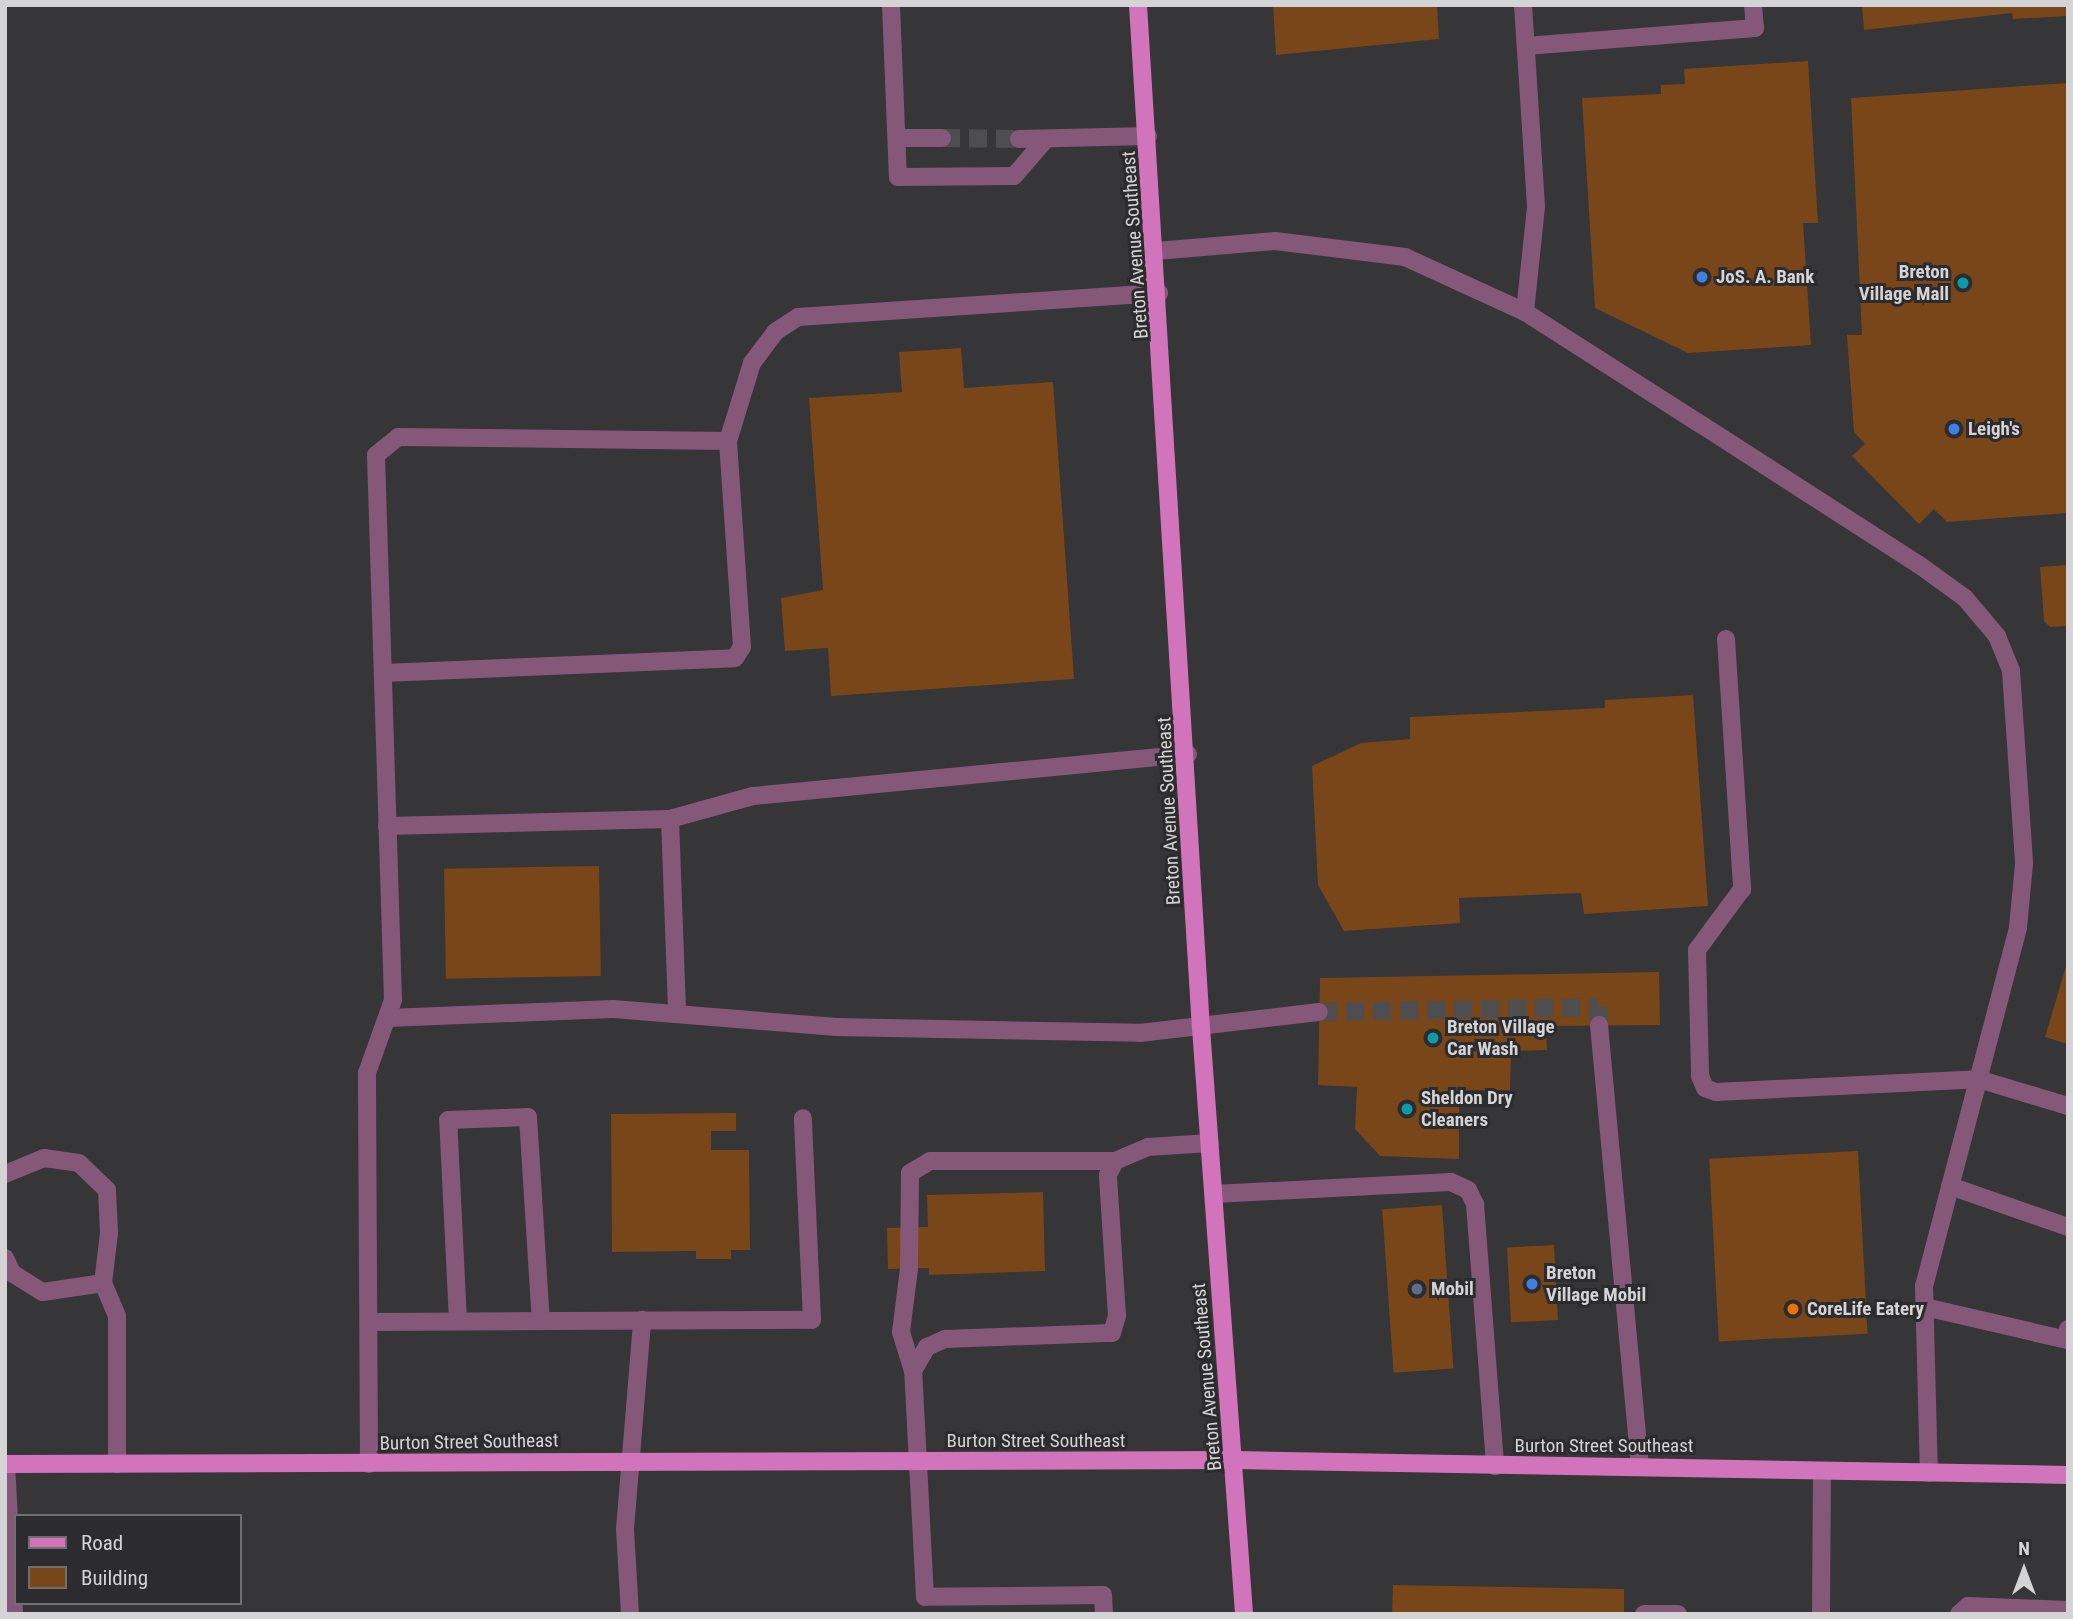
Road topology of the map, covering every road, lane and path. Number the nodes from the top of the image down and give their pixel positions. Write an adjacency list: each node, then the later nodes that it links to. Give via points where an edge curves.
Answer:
1 (891, 5): 7 (street)
2 (1139, 5): 6 (main road, Breton Avenue Southeast)
3 (1523, 5): 5 (street)
4 (1753, 5): 5 (street, via 1755,28)
5 (1526, 46): 13 (street, via 1536,207)
6 (1148, 136): 10 (street); 11 (main road, Breton Avenue Southeast)
7 (897, 138): 8 (street); 10 (street, via 898,177 1014,176)
8 (942, 138)
9 (1019, 139): 10 (street)
10 (1046, 139)
11 (1156, 251): 12 (main road, Breton Avenue Southeast); 13 (street, via 1275,241 1405,257)
12 (1159, 293): 14 (street, via 798,317 775,332 752,363); 17 (main road, Breton Avenue Southeast)
13 (1525, 312): 25 (street, via 1918,564 1965,598 1997,636 2011,671 2024,864 2018,928)
14 (728, 441): 16 (street, via 742,647 735,658); 16 (street, via 398,437 376,455)
15 (1726, 639): 25 (street, via 1742,889 1697,950 1700,1076 1705,1088 1716,1092)
16 (383, 673): 19 (street)
17 (1188, 754): 18 (street, via 753,796); 24 (main road, Breton Avenue Southeast)
18 (670, 819): 19 (street); 21 (street)
19 (387, 826): 22 (street, via 393,1000)
20 (1319, 1012): 24 (street)
21 (677, 1013): 22 (street, via 613,1009); 24 (street, via 836,1027 1036,1033)
22 (388, 1018): 40 (street, via 367,1073)
23 (1599, 1025): 50 (street)
24 (1201, 1028): 28 (main road, Breton Avenue Southeast)
25 (1978, 1079): 26 (street); 31 (street)
26 (2068, 1106)
27 (803, 1118): 37 (street, via 812,1320)
28 (1210, 1143): 29 (street, via 1148,1147); 32 (main road, Breton Avenue Southeast)
29 (1115, 1161): 42 (street, via 1108,1175 1117,1316 1112,1333 945,1339 927,1347); 42 (street, via 930,1161 910,1173 909,1269 901,1332)
30 (5, 1174): 35 (street, via 44,1158 79,1163 107,1190 109,1233)
31 (1950, 1186): 33 (street); 36 (street, via 1924,1286)
32 (1214, 1194): 43 (main road, Breton Avenue Southeast); 49 (street, via 1451,1182 1468,1190 1475,1204)
33 (2068, 1227)
34 (5, 1258): 35 (street, via 12,1273 43,1292)
35 (103, 1283): 47 (street, via 117,1316)
36 (1925, 1307): 41 (street); 52 (street)
37 (642, 1320): 39 (street); 44 (street)
38 (458, 1321): 39 (street); 39 (street, via 448,1120 528,1117); 40 (street)
39 (541, 1321)
40 (369, 1322): 48 (street)
41 (2067, 1337)
42 (913, 1371): 45 (street)
43 (1235, 1460): 45 (main road, Burton Street Southeast); 49 (main road, Burton Street Southeast); 58 (main road, Breton Avenue Southeast)
44 (629, 1461): 45 (main road, Burton Street Southeast); 48 (main road, Burton Street Southeast); 56 (street)
45 (916, 1463): 57 (street, via 925,1597 1103,1595)
46 (6, 1464): 47 (main road, Burton Street Southeast); 55 (street)
47 (117, 1464): 48 (main road, Burton Street Southeast)
48 (369, 1464)
49 (1495, 1466): 50 (main road, Burton Street Southeast)
50 (1640, 1466): 51 (main road, Burton Street Southeast)
51 (1822, 1471): 52 (main road, Burton Street Southeast); 61 (street)
52 (1929, 1473): 53 (main road, Burton Street Southeast)
53 (2068, 1475)
54 (2068, 1610): 62 (street, via 1968,1606)
55 (13, 1614)
56 (630, 1614)
57 (1104, 1614)
58 (1244, 1614)
59 (1644, 1614): 60 (street)
60 (1678, 1614)
61 (1821, 1614)
62 (1959, 1614)

